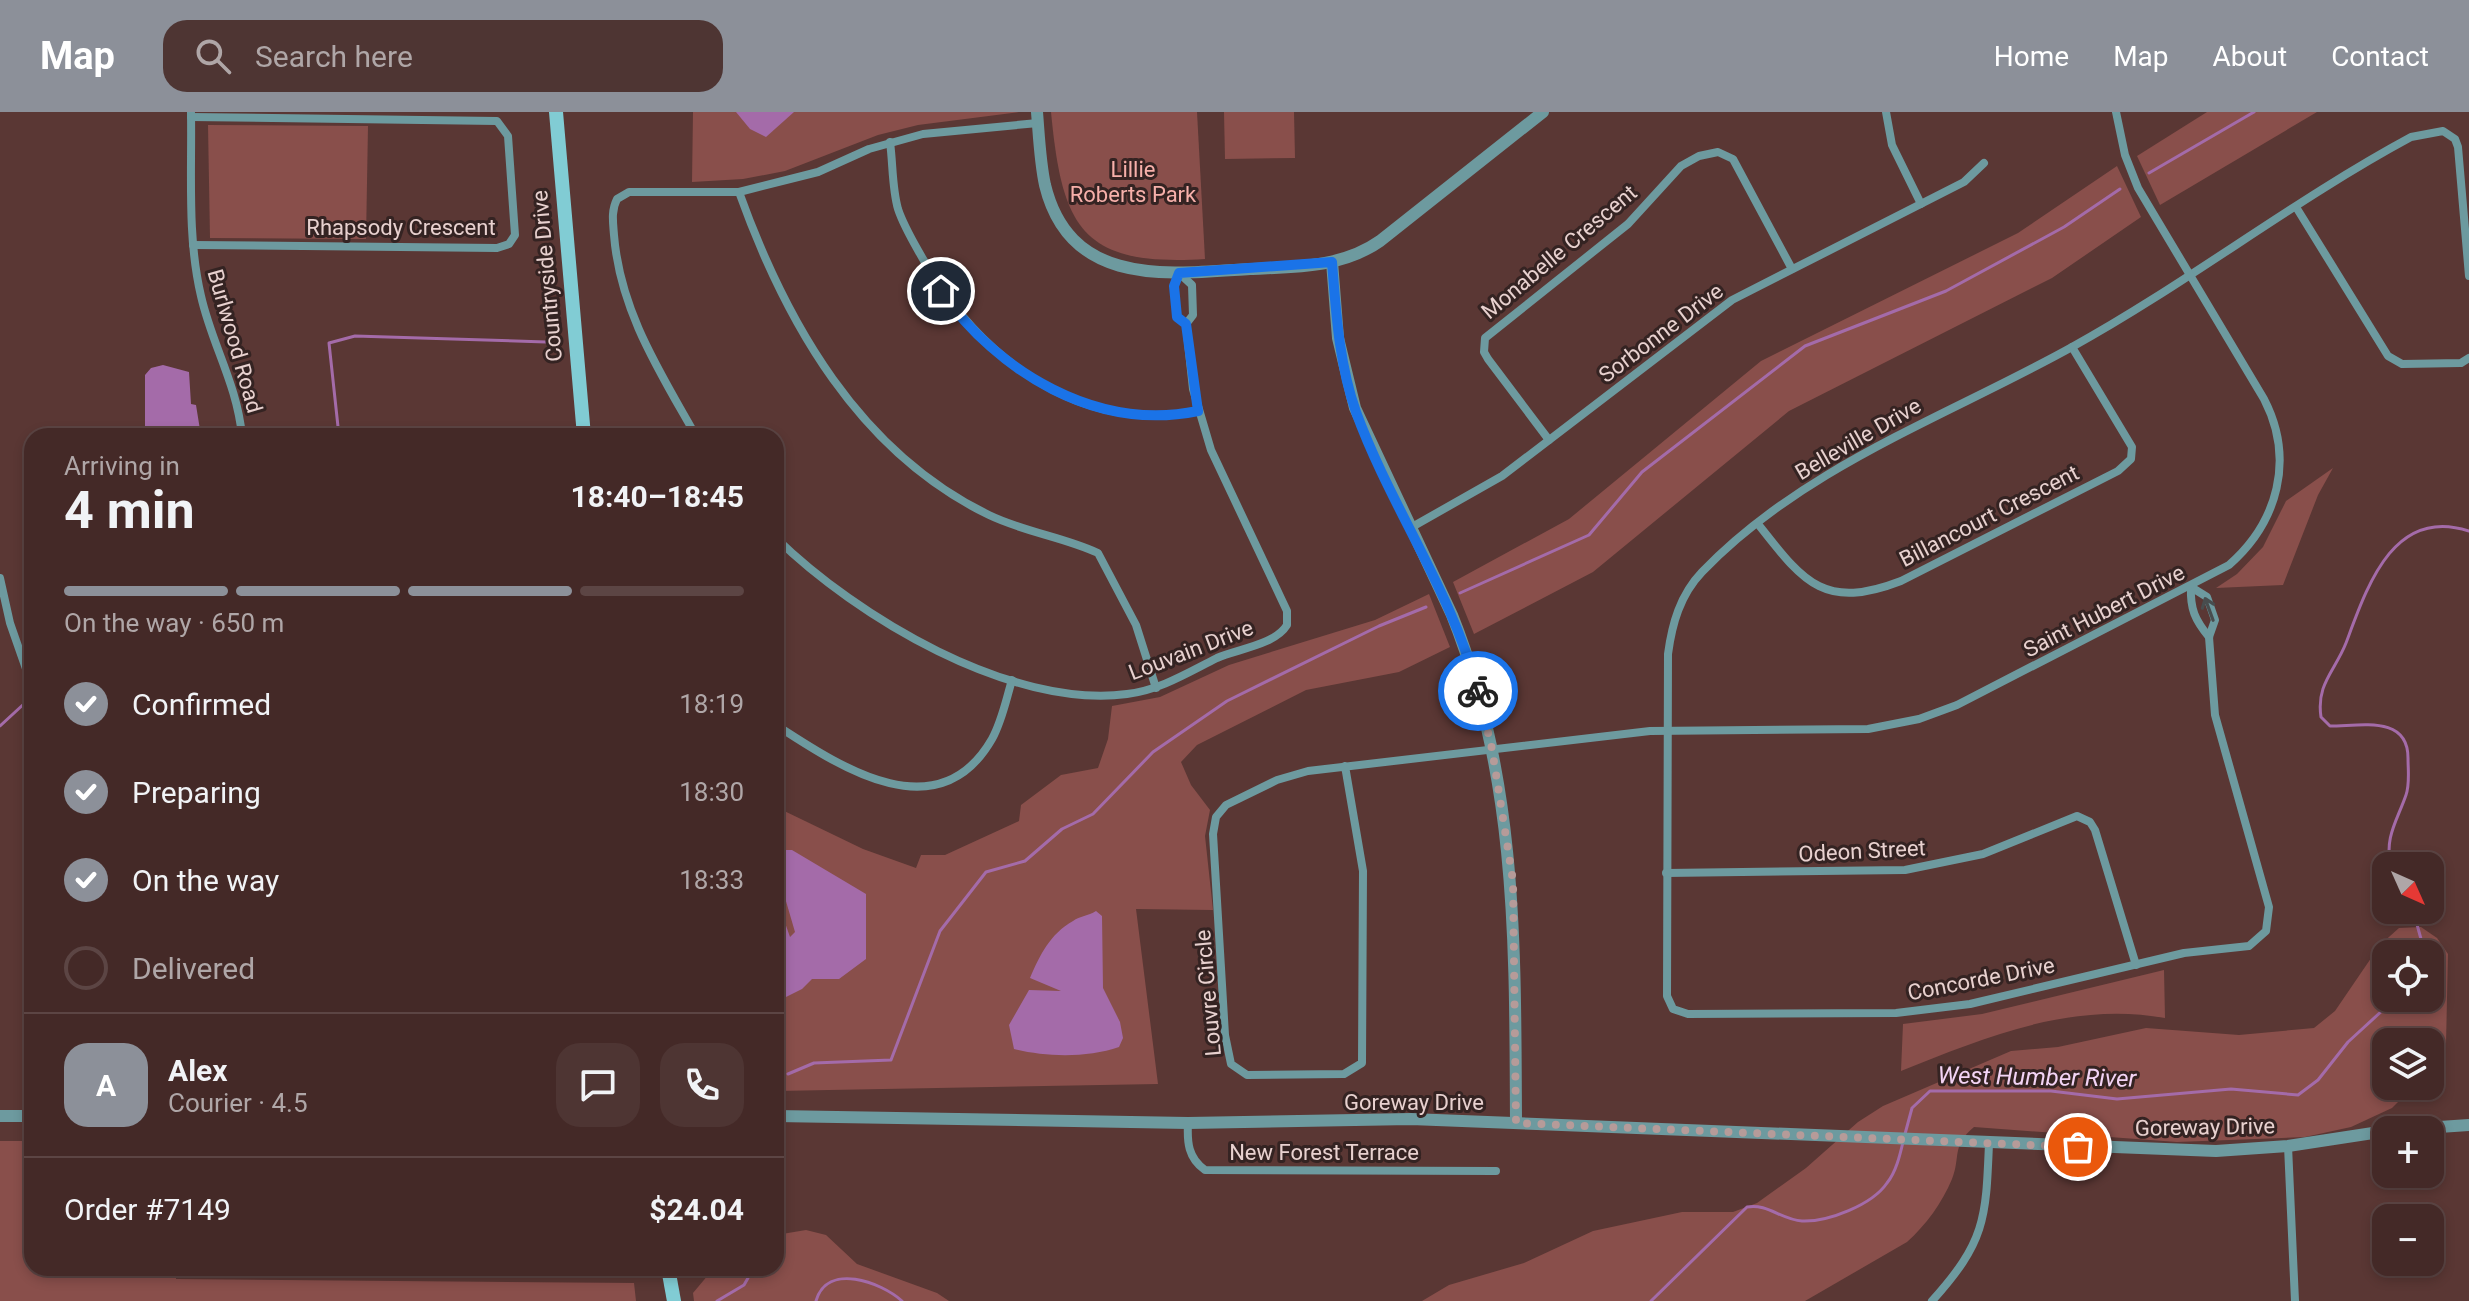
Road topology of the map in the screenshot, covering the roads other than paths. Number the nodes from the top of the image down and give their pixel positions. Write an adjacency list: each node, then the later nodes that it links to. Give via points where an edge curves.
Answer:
1 (556, 112): 23 (main road, Countryside Drive)
2 (1543, 112): 13 (street, via 1380,241)
3 (1886, 112): 10 (street, via 1892,145)
4 (2116, 112): 16 (street, Saint Hubert Drive, via 2128,166)
5 (191, 114): 12 (street, Burlwood Road); 12 (street, Rhapsody Crescent, via 497,121 508,136 515,235 497,248)
6 (1038, 117): 7 (street); 15 (street, via 1046,186 1068,232 1115,266 1154,275)
7 (890, 142): 9 (street, via 818,172); 21 (street, via 896,201 905,226 953,307 994,352 1033,379 1091,405 1164,417)
8 (1984, 163): 10 (street, Sorbonne Drive, via 1964,182)
9 (739, 192): 24 (street, via 629,192 613,206 624,293 642,338); 34 (street, via 762,258 851,405 904,459 969,504 1033,534 1098,553 1136,625)
10 (1921, 204): 14 (street, Sorbonne Drive)
11 (2296, 207): 16 (street, Belleville Drive); 17 (street, Belleville Drive, via 2411,137 2434,130 2449,133 2458,147); 20 (street, via 2388,356 2402,364 2461,363)
12 (193, 245): 22 (street, Burlwood Road, via 202,299 230,375)
13 (1332, 262): 15 (street); 27 (street, via 1338,338 1355,408)
14 (1792, 269): 25 (street, Sorbonne Drive, via 1714,311); 25 (street, Monabelle Crescent, via 1733,159 1718,152 1681,166 1628,224 1485,338 1488,359)
15 (1179, 273): 18 (street, Louvain Drive, via 1174,286 1177,317); 18 (street, Louvain Drive, via 1192,285 1193,315)
16 (2190, 276): 19 (street, Belleville Drive); 30 (street, Saint Hubert Drive, via 2269,409 2280,463 2273,506 2253,542 2229,565)
17 (2469, 276)
18 (1186, 324): 21 (street, Louvain Drive)
19 (2072, 347): 26 (street, Belleville Drive, via 1856,457); 26 (street, Billancourt Crescent, via 2132,447 2131,459 2118,471 1901,581 1870,590 1841,592 1807,582)
20 (2469, 358)
21 (1198, 411): 34 (street, Louvain Drive, via 1221,476 1289,617 1275,636)
22 (240, 428)
23 (583, 428)
24 (692, 428)
25 (1549, 440): 27 (street, Sorbonne Drive, via 1488,485)
26 (1758, 524): 35 (street, Belleville Drive, via 1700,574 1681,603 1668,654)
27 (1412, 527): 37 (street, via 1452,615)
28 (784, 545): 33 (street, Louvain Drive, via 885,624)
29 (0, 578): 32 (street)
30 (2191, 587): 31 (street, Concorde Drive, via 2190,606); 31 (street, Concorde Drive, one-way to 30, via 2215,620 2211,608 2207,597); 35 (street, Saint Hubert Drive, via 1919,719 1868,729)
31 (2209, 637): 40 (street, Concorde Drive, via 2215,715 2269,907 2269,923 2249,946 2200,950)
32 (24, 663)
33 (1012, 680): 34 (street, Louvain Drive, via 1102,696); 36 (street, via 998,726 979,757 949,778 923,786 897,787 866,777)
34 (1156, 688)
35 (1669, 729): 37 (street, Saint Hubert Drive); 39 (street, Concorde Drive)
36 (784, 730)
37 (1492, 749): 38 (street, Louvre Circle); 45 (street, via 1513,881)
38 (1345, 766): 38 (street, Louvre Circle, via 1277,780 1226,805 1216,817 1227,1055 1237,1071 1247,1075 1344,1074 1362,1063 1363,871)
39 (1666, 873): 40 (street, Odeon Street, via 1905,870 1983,854 2077,816 2095,830); 40 (street, Concorde Drive, via 1667,996 1682,1014 1896,1013 1970,1004)
40 (2136, 965)
41 (0, 1116): 42 (street)
42 (24, 1116)
43 (784, 1116): 44 (street, Goreway Drive)
44 (1188, 1123): 45 (street, Goreway Drive); 51 (street, New Forest Terrace, via 1189,1149 1205,1170)
45 (1516, 1123): 49 (street, Goreway Drive)
46 (2469, 1125): 47 (street)
47 (2444, 1127)
48 (2372, 1133): 50 (street, Goreway Drive)
49 (1989, 1143): 50 (street, Goreway Drive, via 2216,1151); 54 (street, via 1987,1208 1976,1245)
50 (2288, 1146): 55 (street)
51 (1496, 1171)
52 (669, 1276): 53 (main road)
53 (674, 1301)
54 (1932, 1301)
55 (2295, 1301)

